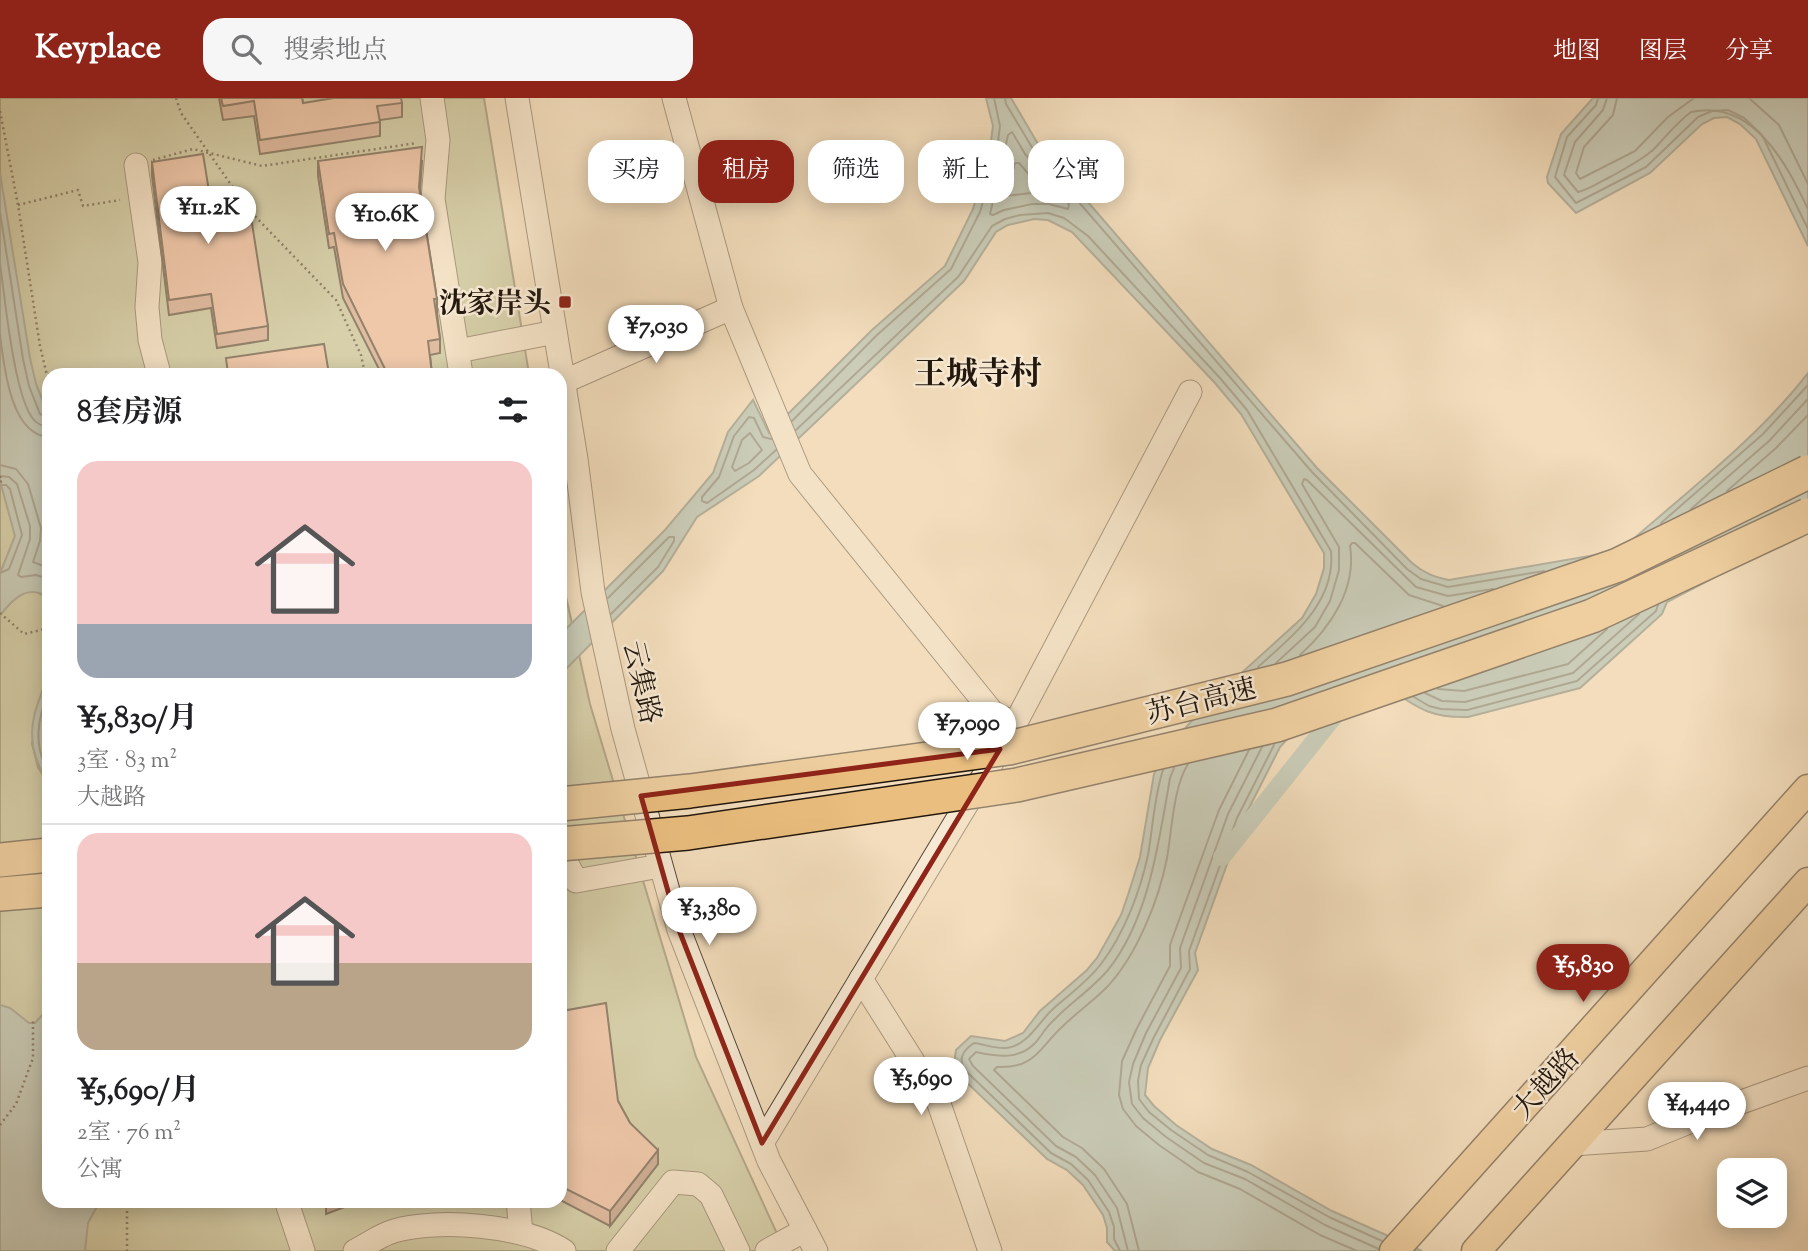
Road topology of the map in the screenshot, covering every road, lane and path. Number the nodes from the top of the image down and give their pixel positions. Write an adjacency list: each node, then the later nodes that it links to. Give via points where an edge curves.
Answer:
1 (176, 98): 15 (path, bridge, via 181,113 248,209 336,300)
2 (432, 98): 6 (street)
3 (517, 98): 11 (street, 云集路)
4 (674, 98): 10 (street)
5 (0, 111): 9 (path)
6 (438, 140): 7 (path, via 261,166 193,149); 12 (street, via 433,199)
7 (136, 165): 8 (street)
8 (141, 196): 9 (path, via 83,206 78,190); 14 (street, via 150,262 150,340)
9 (18, 205): 13 (path)
10 (731, 308): 18 (street); 27 (street, via 800,474 993,713)
11 (555, 332): 12 (street); 17 (street, 云集路)
12 (458, 351): 16 (street)
13 (45, 368)
14 (157, 368)
15 (364, 368)
16 (460, 368)
17 (561, 368)
18 (567, 380)
19 (1190, 392): 27 (street)
20 (567, 410): 34 (street, 云集路, via 603,642)
21 (1808, 472): 29 (highway, 苏台高速, bridge, via 1618,565 1287,679 1009,748)
22 (0, 476): 23 (path)
23 (0, 482)
24 (1808, 515): 30 (highway, 苏台高速, bridge, via 1592,616 1277,725 1017,785 688,833)
25 (0, 613): 26 (path, via 24,634)
26 (42, 630)
27 (1015, 724): 38 (street)
28 (1808, 789): 58 (main road, 大越路)
29 (567, 803)
30 (567, 843)
31 (42, 856): 32 (highway)
32 (0, 860)
33 (567, 864): 34 (street, via 576,881)
34 (660, 866): 42 (street, 云集路, via 679,930)
35 (1808, 882): 43 (main road)
36 (42, 891): 37 (highway)
37 (0, 894)
38 (861, 979): 42 (street); 57 (street, via 938,1101)
39 (33, 1021): 41 (path, via 33,1058 16,1104)
40 (1808, 1078): 43 (street, via 1647,1139)
41 (0, 1125)
42 (762, 1143): 47 (street, 云集路)
43 (1572, 1144): 59 (main road)
44 (127, 1208): 49 (path)
45 (289, 1208): 50 (street)
46 (519, 1208): 48 (street)
47 (805, 1230): 55 (street); 56 (street, 云集路)
48 (522, 1233): 51 (street, via 449,1223 393,1231); 52 (street)
49 (127, 1251)
50 (303, 1251)
51 (355, 1251)
52 (564, 1251)
53 (618, 1251): 54 (street, via 673,1182 698,1184 711,1195)
54 (738, 1251)
55 (767, 1251)
56 (816, 1251)
57 (990, 1251)
58 (1394, 1251)
59 (1476, 1251)

